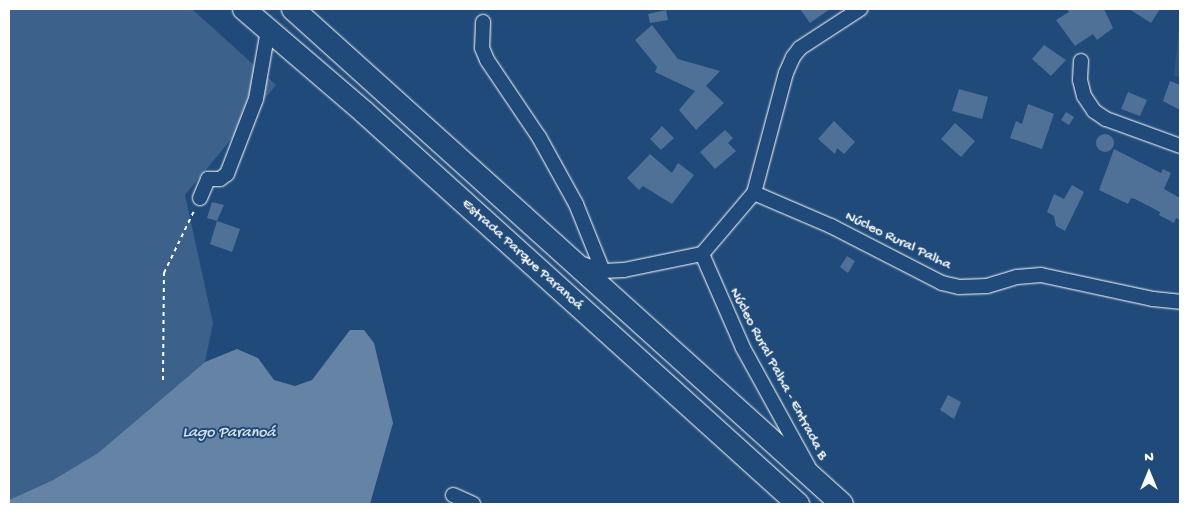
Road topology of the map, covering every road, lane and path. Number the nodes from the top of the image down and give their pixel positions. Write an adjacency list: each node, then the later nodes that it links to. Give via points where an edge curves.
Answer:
1 (244, 9): 5 (main road, Estrada Parque Paranoá)
2 (293, 9): 7 (main road, Estrada Parque Paranoá)
3 (860, 9): 10 (street, via 800,48 793,57)
4 (482, 22): 14 (street, via 482,48 487,60 539,137 576,204)
5 (268, 30): 8 (main road, Estrada Parque Paranoá); 11 (street, via 256,99 227,174 220,179 208,179)
6 (1082, 61): 9 (street, via 1080,80 1084,96 1094,111 1106,119)
7 (390, 93): 8 (main road, via 388,112 382,115); 13 (main road, Estrada Parque Paranoá)
8 (364, 112): 20 (main road, Estrada Parque Paranoá)
9 (1180, 146)
10 (754, 193): 12 (street); 15 (street, Núcleo Rural Palha, via 831,226 942,283 960,287 987,286 1017,277 1041,275)
11 (200, 198): 16 (path, via 164,273)
12 (702, 254): 14 (street, via 653,265); 17 (street, Núcleo Rural Palha - Entrada B, via 743,348)
13 (569, 260): 14 (street); 17 (main road, Estrada Parque Paranoá)
14 (603, 271)
15 (1180, 302)
16 (163, 380)
17 (816, 480): 21 (main road, Estrada Parque Paranoá)
18 (453, 495): 19 (street)
19 (473, 504)
20 (798, 504)
21 (842, 504)

